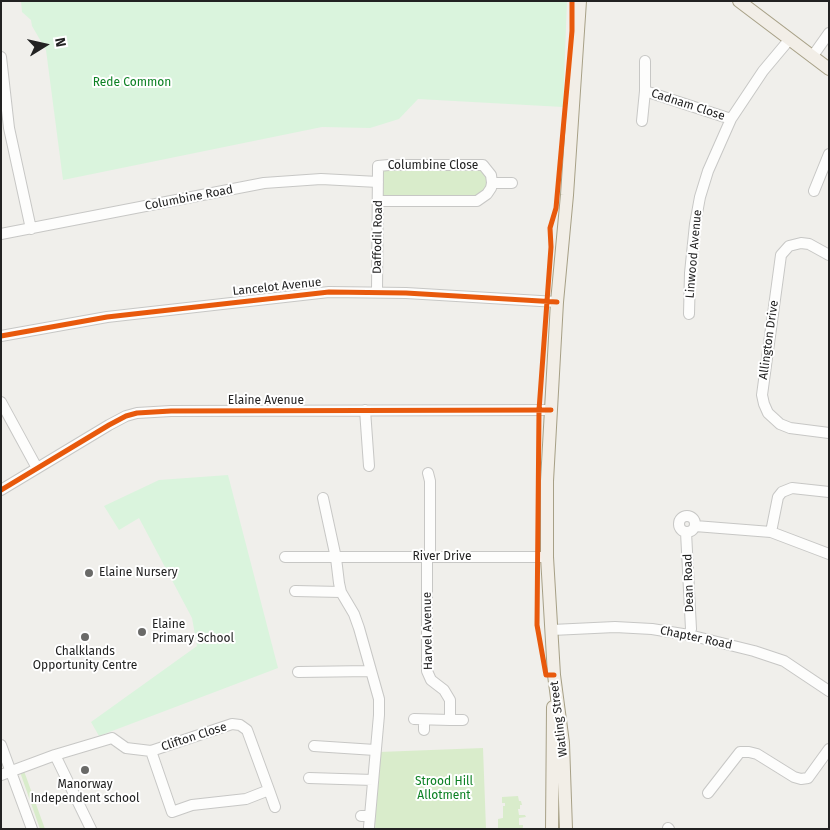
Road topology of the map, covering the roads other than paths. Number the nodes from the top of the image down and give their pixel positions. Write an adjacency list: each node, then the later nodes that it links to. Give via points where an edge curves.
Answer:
1 (580, 1): 22 (main road)
2 (739, 1): 4 (main road)
3 (829, 33): 6 (street)
4 (789, 40): 6 (main road); 10 (street, Linwood Avenue, via 763,71)
5 (1, 56): 18 (street, via 9,128)
6 (812, 57): 8 (main road)
7 (645, 61): 9 (street, Cadnam Close)
8 (829, 68)
9 (645, 91): 10 (street, Cadnam Close); 11 (street, Cadnam Close)
10 (731, 119): 23 (street, Linwood Avenue, via 700,197 690,273)
11 (642, 121)
12 (829, 154): 16 (street)
13 (378, 182): 14 (street, Columbine Close, via 380,166 474,164 488,169); 17 (street, Daffodil Road); 18 (street, Columbine Road, via 321,179 264,183)
14 (492, 183): 15 (street, Columbine Close); 17 (street, Columbine Close, via 488,194 477,201)
15 (512, 183)
16 (814, 191)
17 (378, 201): 21 (street, Daffodil Road)
18 (31, 228): 19 (street, Columbine Road)
19 (1, 234)
20 (829, 255): 28 (street, Allington Drive, via 802,243 789,246 782,255 762,395 768,412 780,424)
21 (377, 292): 22 (street, Lancelot Avenue); 24 (street, Lancelot Avenue, via 329,292 107,317)
22 (557, 302): 27 (main road)
23 (689, 314)
24 (1, 336)
25 (1, 402): 30 (street)
26 (365, 410): 27 (street, Elaine Avenue); 29 (street); 30 (street, Elaine Avenue, via 137,413 109,425)
27 (551, 410): 39 (main road)
28 (829, 433)
29 (369, 466)
30 (37, 468): 32 (street, Elaine Avenue)
31 (428, 473): 38 (street, Harvel Avenue)
32 (1, 490)
33 (829, 492): 35 (street, via 792,488 782,492 778,497)
34 (323, 498): 40 (street)
35 (771, 532): 36 (street); 44 (street, Dean Road, via 690,529)
36 (829, 554)
37 (285, 557): 40 (street, River Drive)
38 (429, 557): 39 (street, River Drive); 40 (street, River Drive); 49 (street, Harvel Avenue, via 426,671 430,680 444,690 450,700)
39 (547, 557): 43 (main road)
40 (336, 558): 42 (street)
41 (295, 591): 42 (street)
42 (341, 592): 45 (street, via 354,614)
43 (552, 630): 44 (street, Chapter Road, via 615,627); 47 (main road)
44 (689, 635): 48 (street, Chapter Road, via 784,661)
45 (371, 671): 46 (street); 54 (street, via 378,699)
46 (298, 672)
47 (554, 675): 65 (main road, Watling Street, via 563,742); 68 (main road, Watling Street)
48 (829, 691)
49 (450, 720): 50 (street); 51 (street)
50 (463, 720)
51 (421, 723)
52 (1, 745): 58 (street)
53 (314, 746): 54 (street)
54 (375, 750): 60 (street)
55 (827, 750): 62 (street, via 813,773 801,779 757,754 740,752)
56 (151, 751): 57 (street, Clifton Close, via 126,748 112,738); 61 (street, Clifton Close, via 172,812 192,805 246,799); 61 (street, Clifton Close, via 232,724 240,725 247,730)
57 (55, 755): 58 (street, Clifton Close); 67 (street)
58 (6, 773): 66 (street)
59 (309, 778): 60 (street)
60 (373, 780): 64 (street)
61 (269, 790): 63 (street)
62 (708, 793)
63 (275, 807)
64 (367, 820)
65 (565, 826)
66 (32, 829)
67 (91, 829)
68 (552, 829)

